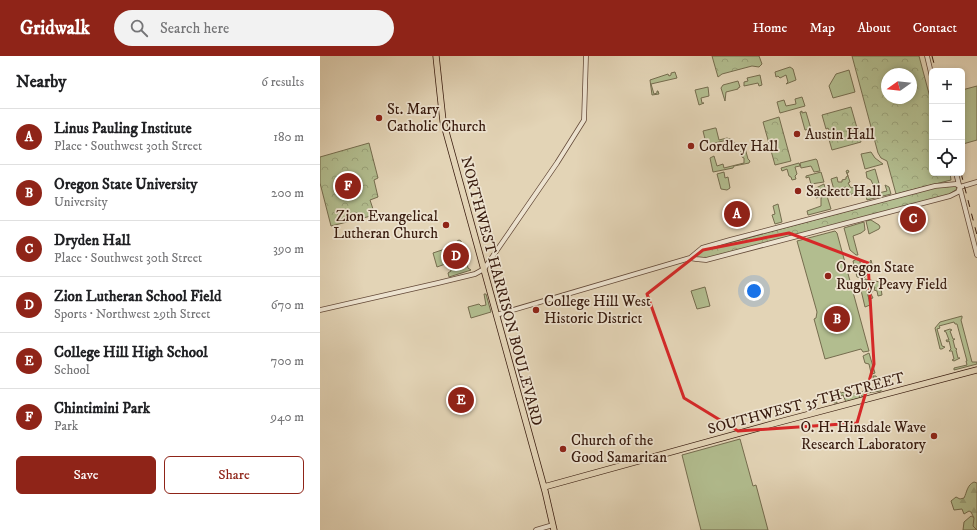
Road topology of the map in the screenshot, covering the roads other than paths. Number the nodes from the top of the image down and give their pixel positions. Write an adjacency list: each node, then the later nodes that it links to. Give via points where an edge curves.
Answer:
1 (436, 56): 10 (main road, NORTHWEST HARRISON BOULEVARD, via 442,118)
2 (586, 56): 10 (street, via 584,120)
3 (927, 56): 4 (street)
4 (930, 68)
5 (957, 176): 7 (street)
6 (977, 182): 7 (street)
7 (960, 187): 8 (street); 9 (street, via 958,192 950,196 836,226 706,260); 9 (street, via 956,184 935,186 702,248)
8 (977, 255)
9 (690, 258): 12 (street)
10 (484, 269): 11 (street, via 475,274); 12 (main road, NORTHWEST HARRISON BOULEVARD)
11 (320, 310)
12 (496, 315): 14 (main road, NORTHWEST HARRISON BOULEVARD)
13 (977, 370): 14 (main road, SOUTHWEST 35TH STREET)
14 (544, 487): 15 (main road, NORTHWEST HARRISON BOULEVARD)
15 (554, 528): 16 (street)
16 (536, 530)

